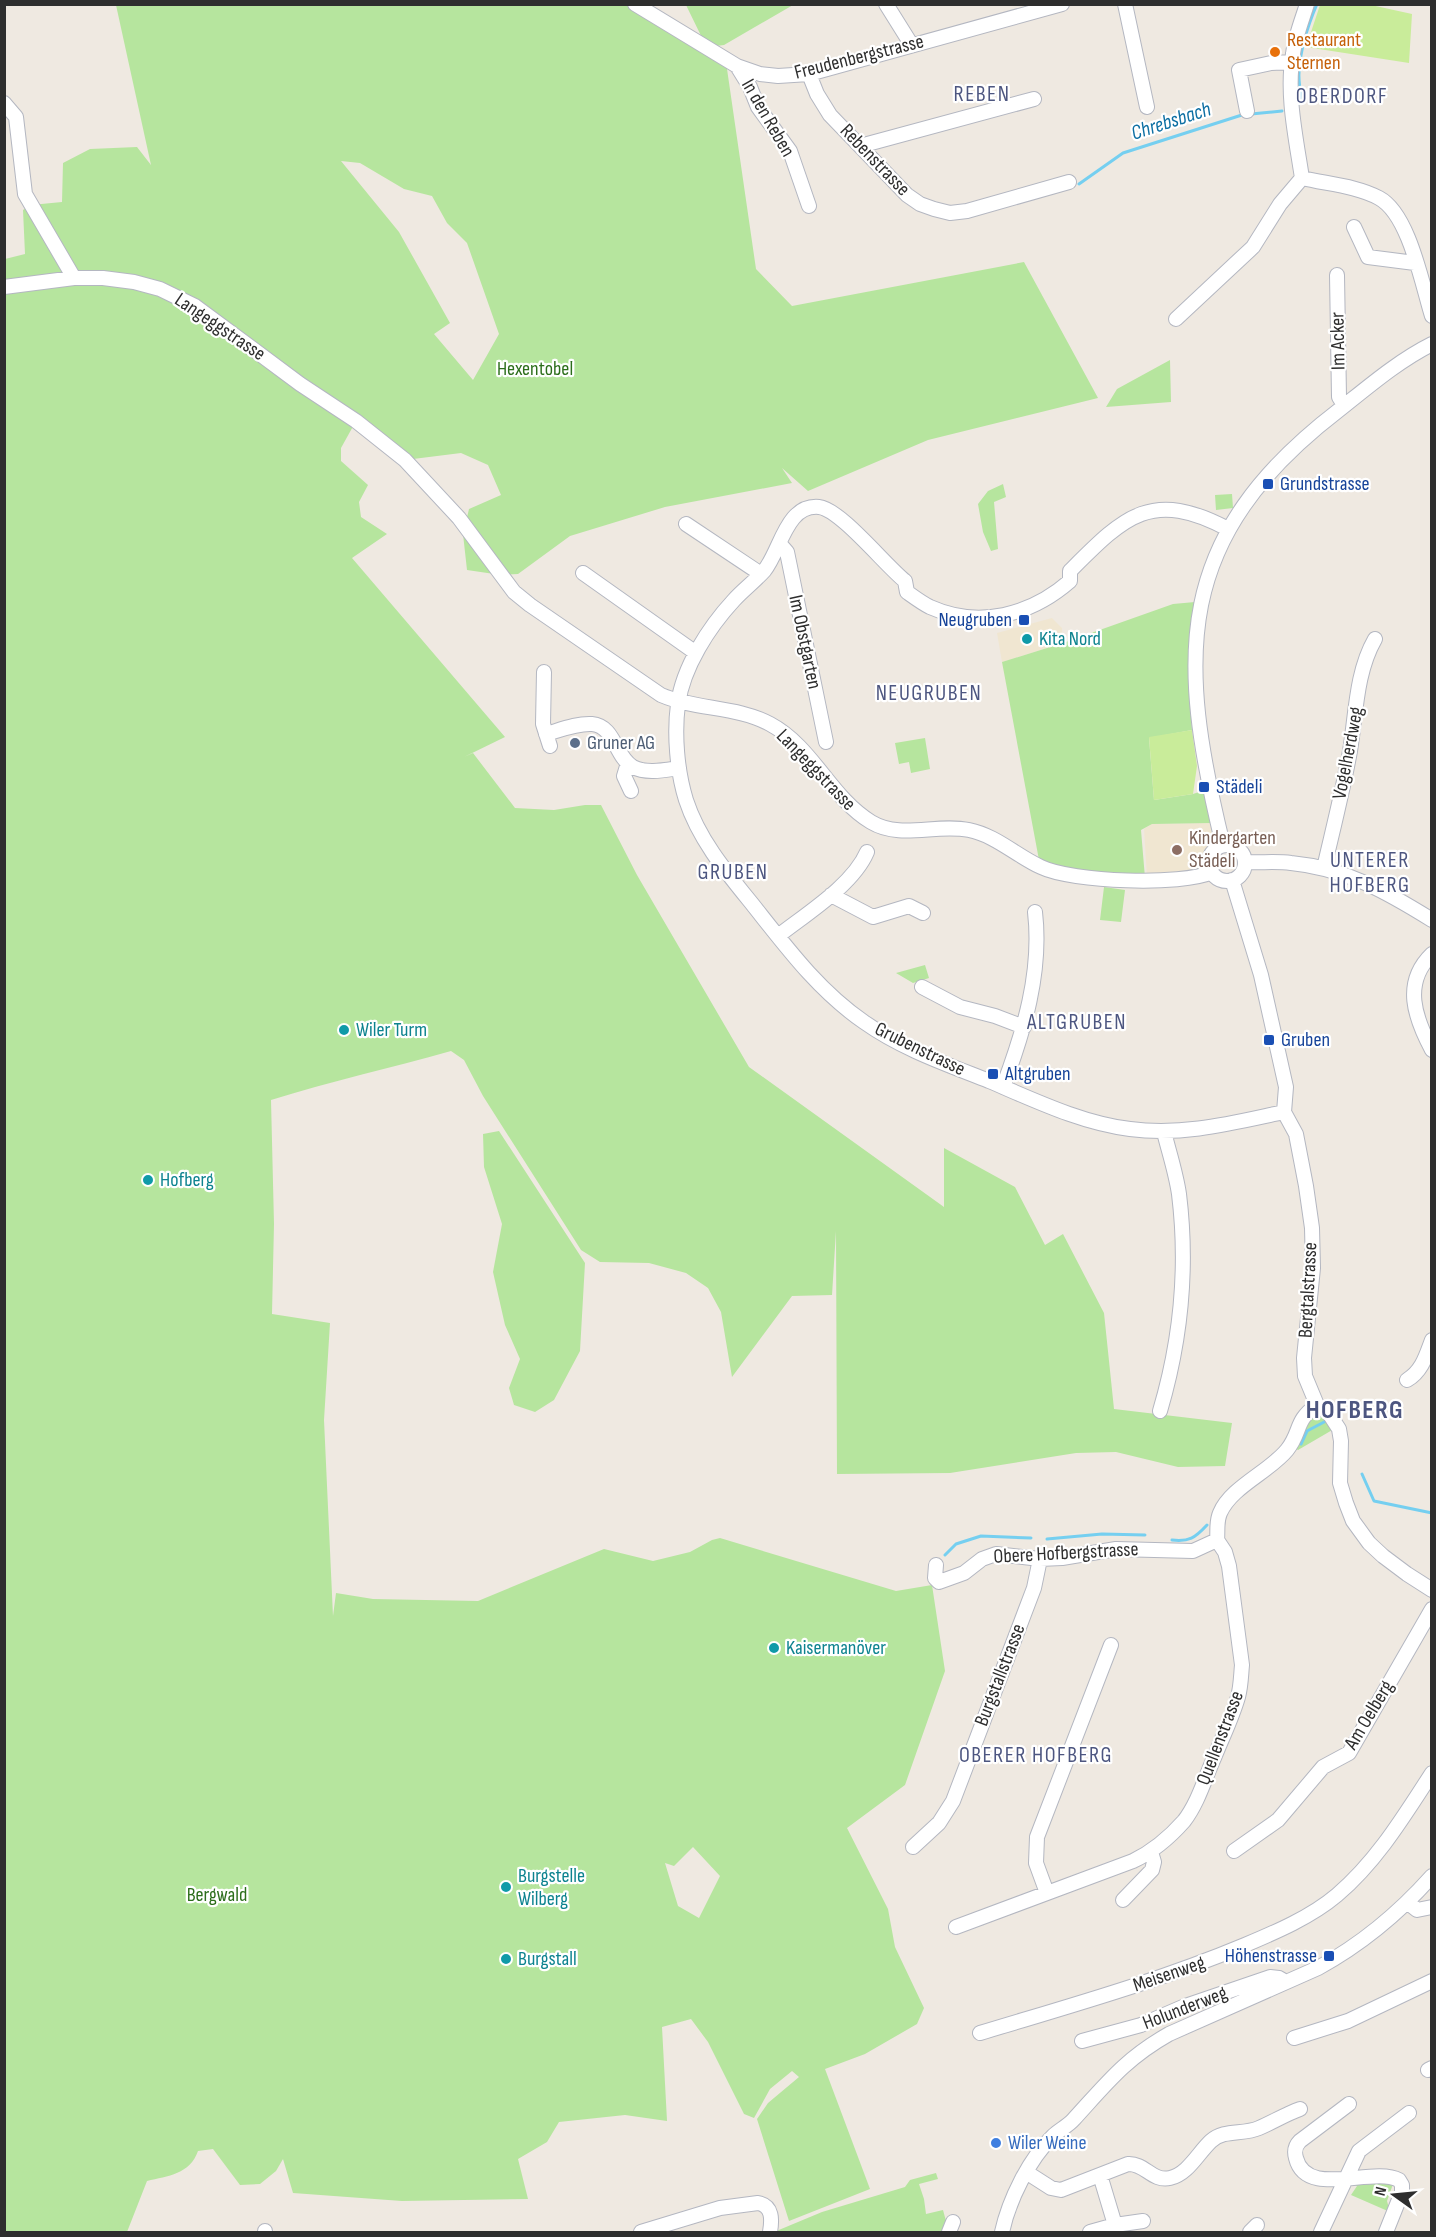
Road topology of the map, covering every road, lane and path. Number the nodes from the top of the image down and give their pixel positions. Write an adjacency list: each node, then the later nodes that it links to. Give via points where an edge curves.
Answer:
1 (635, 4): 8 (street, Freudenbergstrasse)
2 (886, 4): 6 (street)
3 (1062, 4): 6 (street, Freudenbergstrasse)
4 (1125, 4): 12 (street)
5 (1307, 4): 7 (street)
6 (911, 44): 9 (street, Freudenbergstrasse)
7 (1292, 62): 13 (street, via 1239,70); 15 (street, via 1292,105)
8 (737, 66): 9 (street, Freudenbergstrasse, via 778,76); 17 (street, In den Reben, via 758,107 790,151)
9 (809, 74): 14 (street, Rebenstrasse, via 830,115)
10 (1034, 99): 14 (street)
11 (4, 103): 21 (street, via 16,117 25,194)
12 (1147, 107)
13 (1247, 111)
14 (860, 146): 16 (street, Rebenstrasse, via 920,204 950,213)
15 (1302, 178): 19 (street, via 1360,191 1387,203 1403,224); 24 (street, via 1253,247)
16 (1069, 182)
17 (809, 206)
18 (1354, 227): 19 (street, via 1368,257)
19 (1415, 263): 23 (street)
20 (1337, 275): 26 (street, Im Acker, via 1339,397)
21 (74, 278): 22 (street, Langeggstrasse); 35 (street, Langeggstrasse, via 135,282 186,301 405,460 459,518 514,592 661,695)
22 (4, 287)
23 (1431, 316)
24 (1176, 319)
25 (1431, 344): 26 (street)
26 (1344, 405): 28 (street, via 1287,453)
27 (686, 524): 31 (street)
28 (1228, 529): 29 (street, via 1187,512 1155,511 1135,516 1107,534 1070,571 1070,581 1046,600 990,618 959,616 928,606 907,592 905,580 826,509 809,508 796,515); 40 (street, via 1205,585 1195,665 1199,727)
29 (780, 544): 31 (street); 36 (street, Im Obstgarten, via 787,552)
30 (583, 573): 33 (street)
31 (761, 574): 33 (street, via 725,609)
32 (1375, 639): 43 (street, Vogelherdweg, via 1360,683 1350,753)
33 (696, 653): 35 (street)
34 (544, 672): 37 (street, via 543,724 548,740 584,725 598,726 604,728)
35 (678, 702): 38 (street, Grubenstrasse); 44 (street, Langeggstrasse, via 756,717 772,725 789,736 845,802 889,830 944,828 980,833 1042,868 1065,875 1174,879)
36 (826, 742)
37 (628, 763): 38 (street, via 643,770); 39 (street, via 624,776)
38 (679, 768): 50 (street, Grubenstrasse, via 685,799 709,847)
39 (631, 791)
40 (1223, 845): 42 (street, via 1238,849); 44 (street, via 1211,856)
41 (867, 852): 46 (street, via 859,867)
42 (1245, 862): 43 (street, via 1285,862); 45 (street, via 1241,873)
43 (1324, 868): 49 (street, via 1377,887)
44 (1212, 872): 45 (street, via 1221,880)
45 (1232, 880): 56 (street, Bergtalstrasse, via 1276,1038 1286,1087)
46 (831, 895): 47 (street, via 873,917 909,906); 50 (street)
47 (923, 912)
48 (1035, 912): 53 (street, via 1036,958)
49 (1431, 920)
50 (778, 936): 55 (street, Grubenstrasse, via 828,993 863,1022 914,1051)
51 (1431, 954): 54 (street, via 1418,973 1413,1001)
52 (922, 987): 53 (street, via 960,1007)
53 (1023, 1027): 55 (street)
54 (1431, 1050)
55 (1003, 1087): 57 (street, Grubenstrasse, via 1092,1121)
56 (1284, 1112): 57 (street, Grubenstrasse, via 1214,1128); 60 (street, Bergtalstrasse, via 1296,1134 1312,1228 1313,1268 1304,1367)
57 (1164, 1132): 61 (street, via 1179,1193 1183,1270 1176,1344)
58 (1431, 1340): 59 (street, via 1420,1368)
59 (1407, 1380)
60 (1317, 1405): 62 (street, via 1303,1416 1283,1454 1226,1503 1219,1517); 65 (street, Bergtalstrasse, via 1328,1412 1339,1429 1340,1483 1353,1521 1383,1556)
61 (1160, 1411)
62 (1217, 1540): 63 (street, Obere Hofbergstrasse, via 1193,1551 1116,1549); 71 (street, Quellenstrasse, via 1229,1566 1242,1665 1238,1698 1186,1819)
63 (1040, 1559): 64 (street, Obere Hofbergstrasse, via 989,1556 964,1573 939,1582 935,1578); 69 (street, Burgstallstrasse, via 1034,1588 953,1801)
64 (936, 1565)
65 (1431, 1590)
66 (1431, 1609): 70 (street, Am Oelberg, via 1349,1753 1323,1767 1278,1820)
67 (1111, 1645): 73 (street, via 1038,1837 1036,1863)
68 (1431, 1773): 80 (street, Meisenweg, via 1376,1856 1335,1897 1306,1916 1257,1940 1159,1978)
69 (914, 1847)
70 (1234, 1851)
71 (1151, 1852): 73 (street, Quellenstrasse); 74 (street, via 1152,1870)
72 (1431, 1876): 75 (street)
73 (1047, 1893): 77 (street, Quellenstrasse)
74 (1123, 1899)
75 (1408, 1903): 76 (street, via 1417,1910); 79 (street, via 1342,1954)
76 (1431, 1907)
77 (956, 1927)
78 (1431, 1981): 81 (street, via 1348,2021)
79 (1286, 1982): 82 (street, Holunderweg, via 1270,1977 1141,2025); 86 (street, via 1148,2046 1124,2064 1072,2122 1052,2136)
80 (980, 2033)
81 (1294, 2038)
82 (1082, 2041)
83 (1349, 2104): 88 (street, via 1300,2141 1295,2152 1307,2176)
84 (1300, 2109): 87 (street, via 1259,2128 1213,2139 1177,2176 1160,2178 1133,2164)
85 (1409, 2113): 88 (street, via 1363,2147)
86 (1026, 2172): 87 (street, via 1061,2190); 93 (street, via 1013,2196)
87 (1100, 2175): 90 (street)
88 (1347, 2178): 95 (street); 96 (street, via 1387,2176 1399,2180 1402,2192)
89 (1143, 2221): 90 (street)
90 (1115, 2225): 94 (street)
91 (641, 2232): 92 (street, via 720,2208 753,2203 769,2208)
92 (770, 2232)
93 (1002, 2232)
94 (1090, 2232)
95 (1321, 2232)
96 (1386, 2232)

